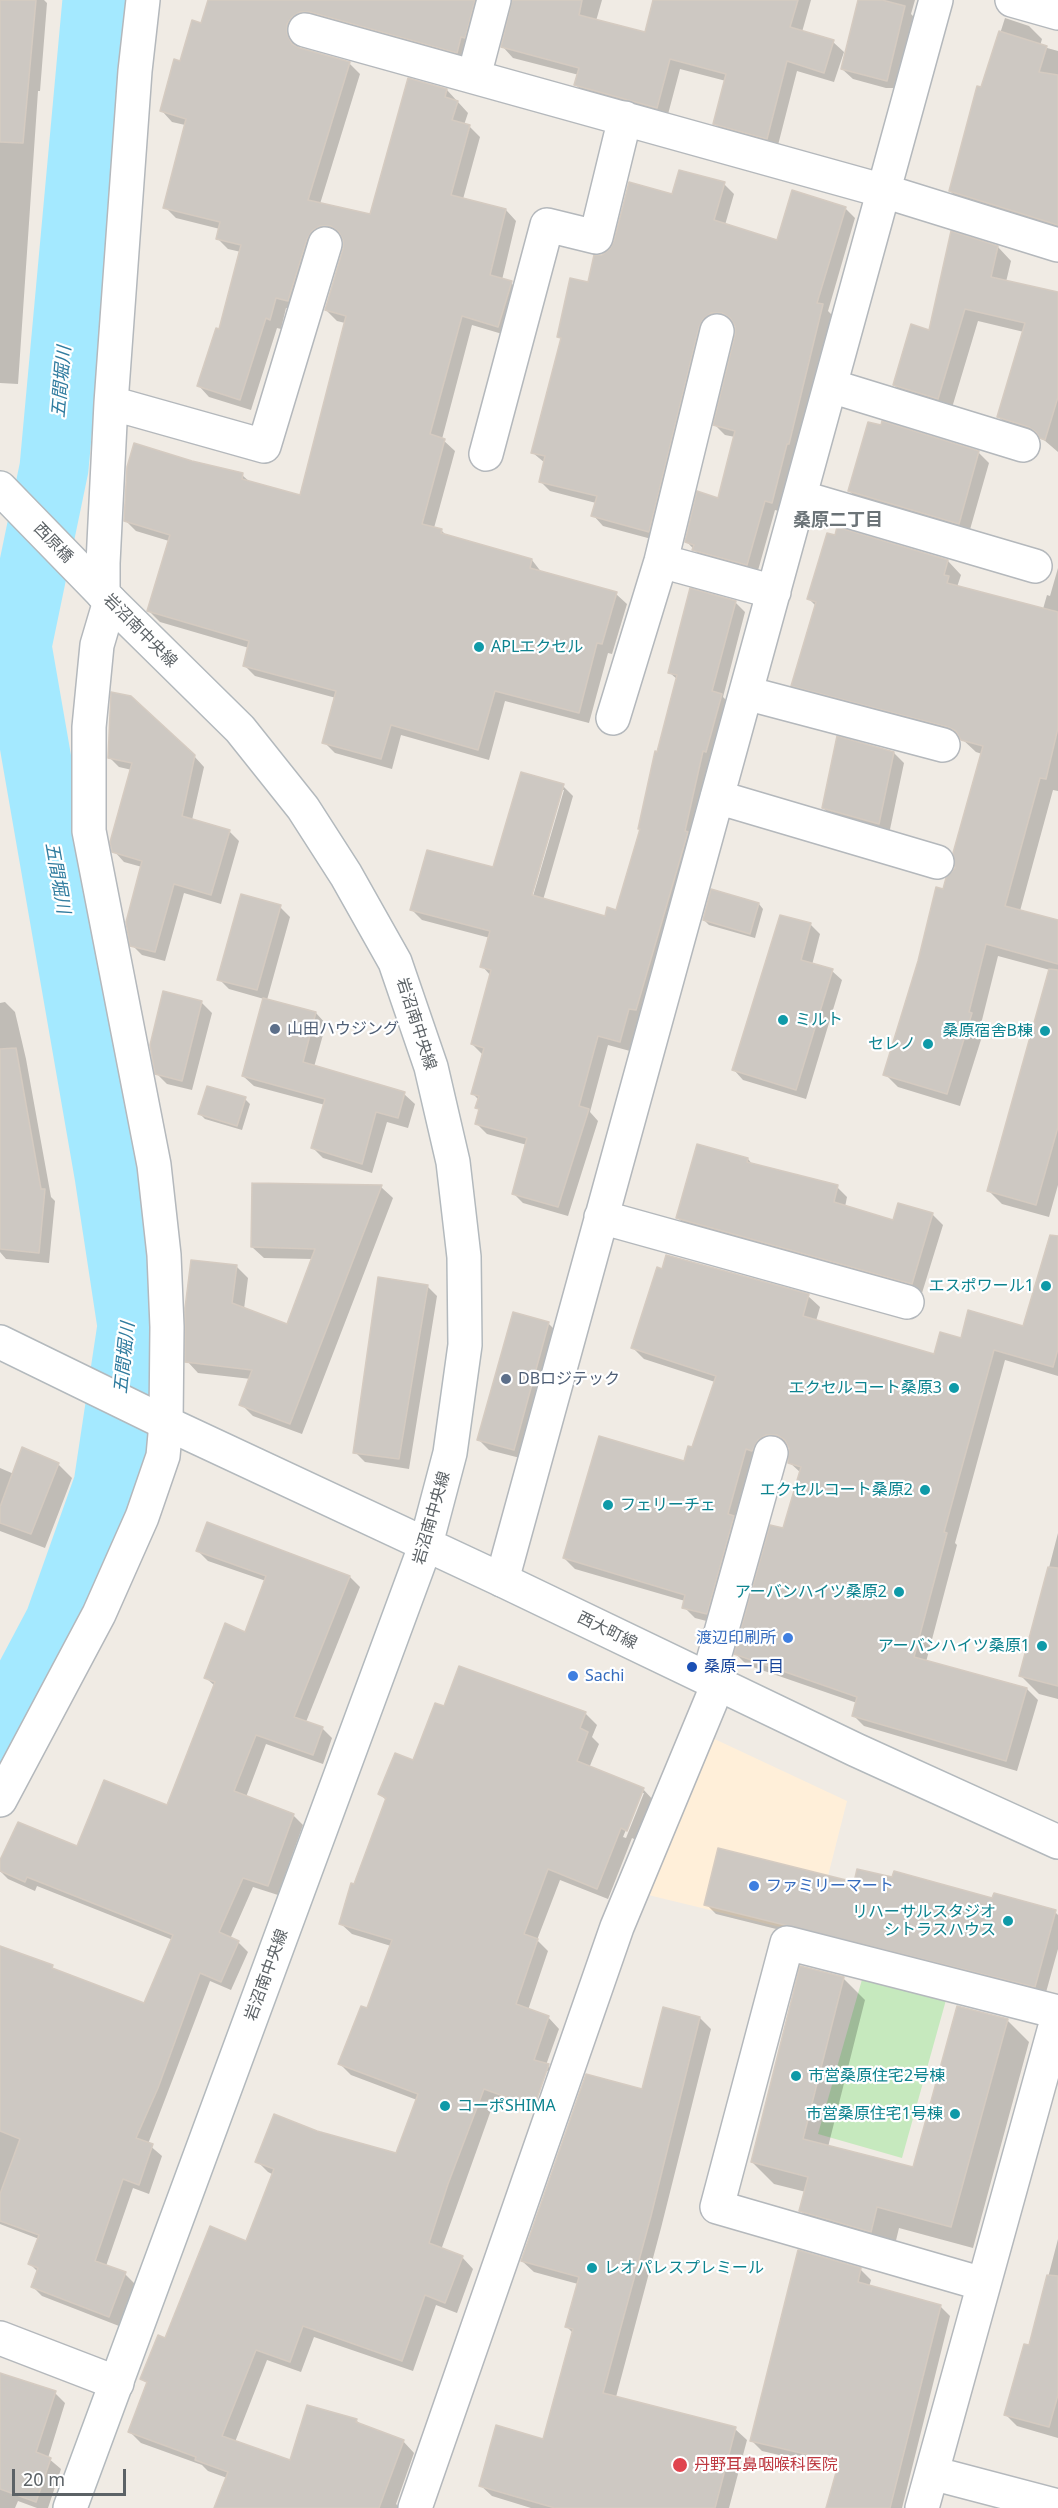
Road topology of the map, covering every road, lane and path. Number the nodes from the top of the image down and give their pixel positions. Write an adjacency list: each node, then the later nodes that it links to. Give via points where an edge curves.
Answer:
1 (143, 0): 14 (street)
2 (494, 0): 7 (street)
3 (936, 0): 9 (street)
4 (1012, 0): 5 (street)
5 (1058, 13)
6 (305, 30): 7 (street)
7 (474, 76): 8 (street)
8 (625, 118): 9 (street); 16 (street, via 596,237 547,225)
9 (884, 190): 11 (street); 13 (street)
10 (325, 244): 14 (street, via 264,446)
11 (1058, 245)
12 (717, 331): 19 (street)
13 (831, 386): 15 (street); 18 (street)
14 (111, 403): 22 (street)
15 (1023, 444)
16 (486, 454)
17 (5, 494): 22 (street, 西原橋)
18 (800, 497): 20 (street); 21 (street)
19 (661, 561): 21 (street); 24 (street)
20 (1035, 566)
21 (774, 592): 23 (street)
22 (103, 594): 31 (street, via 89,727 89,831 154,1165 167,1327); 33 (street, 岩沼南中央線, via 240,729 303,808 395,962 431,1067 453,1162 465,1257 465,1345 450,1453)
23 (746, 693): 25 (street); 26 (street)
24 (613, 718)
25 (943, 745)
26 (717, 797): 27 (street); 28 (street)
27 (937, 862)
28 (602, 1217): 29 (street); 34 (street)
29 (907, 1302)
30 (0, 1342): 31 (street, 西大町線)
31 (162, 1421): 33 (street, 西大町線); 36 (street, via 163,1456 137,1528 99,1614)
32 (771, 1453): 35 (street)
33 (426, 1544): 34 (street, 西大町線); 41 (street, 岩沼南中央線)
34 (502, 1580): 35 (street, 西大町線)
35 (713, 1681): 37 (street, 西大町線); 45 (street, via 617,1927)
36 (0, 1800)
37 (1058, 1842)
38 (1058, 2014): 39 (street); 39 (street, via 787,1942 717,2207)
39 (983, 2284): 42 (street)
40 (0, 2338): 41 (street)
41 (117, 2383): 44 (street, 岩沼南中央線)
42 (932, 2473): 43 (street); 46 (street)
43 (1058, 2506)
44 (70, 2508)
45 (415, 2508)
46 (922, 2508)

